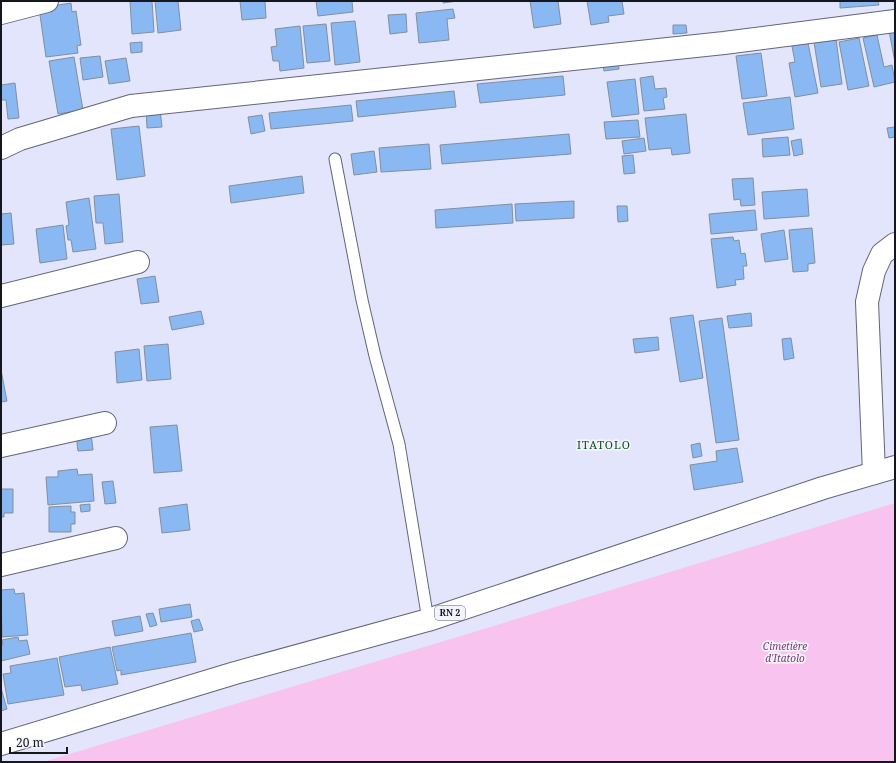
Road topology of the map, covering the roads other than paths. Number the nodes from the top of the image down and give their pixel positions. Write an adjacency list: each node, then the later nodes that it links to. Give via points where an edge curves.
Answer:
1 (47, 1): 2 (main road)
2 (1, 13)
3 (895, 21): 4 (main road, via 131,106 20,139)
4 (1, 148)
5 (335, 160): 15 (lane, via 362,300 399,444)
6 (895, 244): 12 (main road, via 882,254 874,271 867,302)
7 (138, 262): 8 (main road)
8 (1, 296)
9 (105, 423): 10 (main road)
10 (1, 446)
11 (895, 467): 12 (main road, RN 2)
12 (874, 473): 15 (main road, RN 2)
13 (116, 538): 14 (main road)
14 (1, 565)
15 (428, 620): 16 (main road, RN 2, via 235,673)
16 (1, 744)

